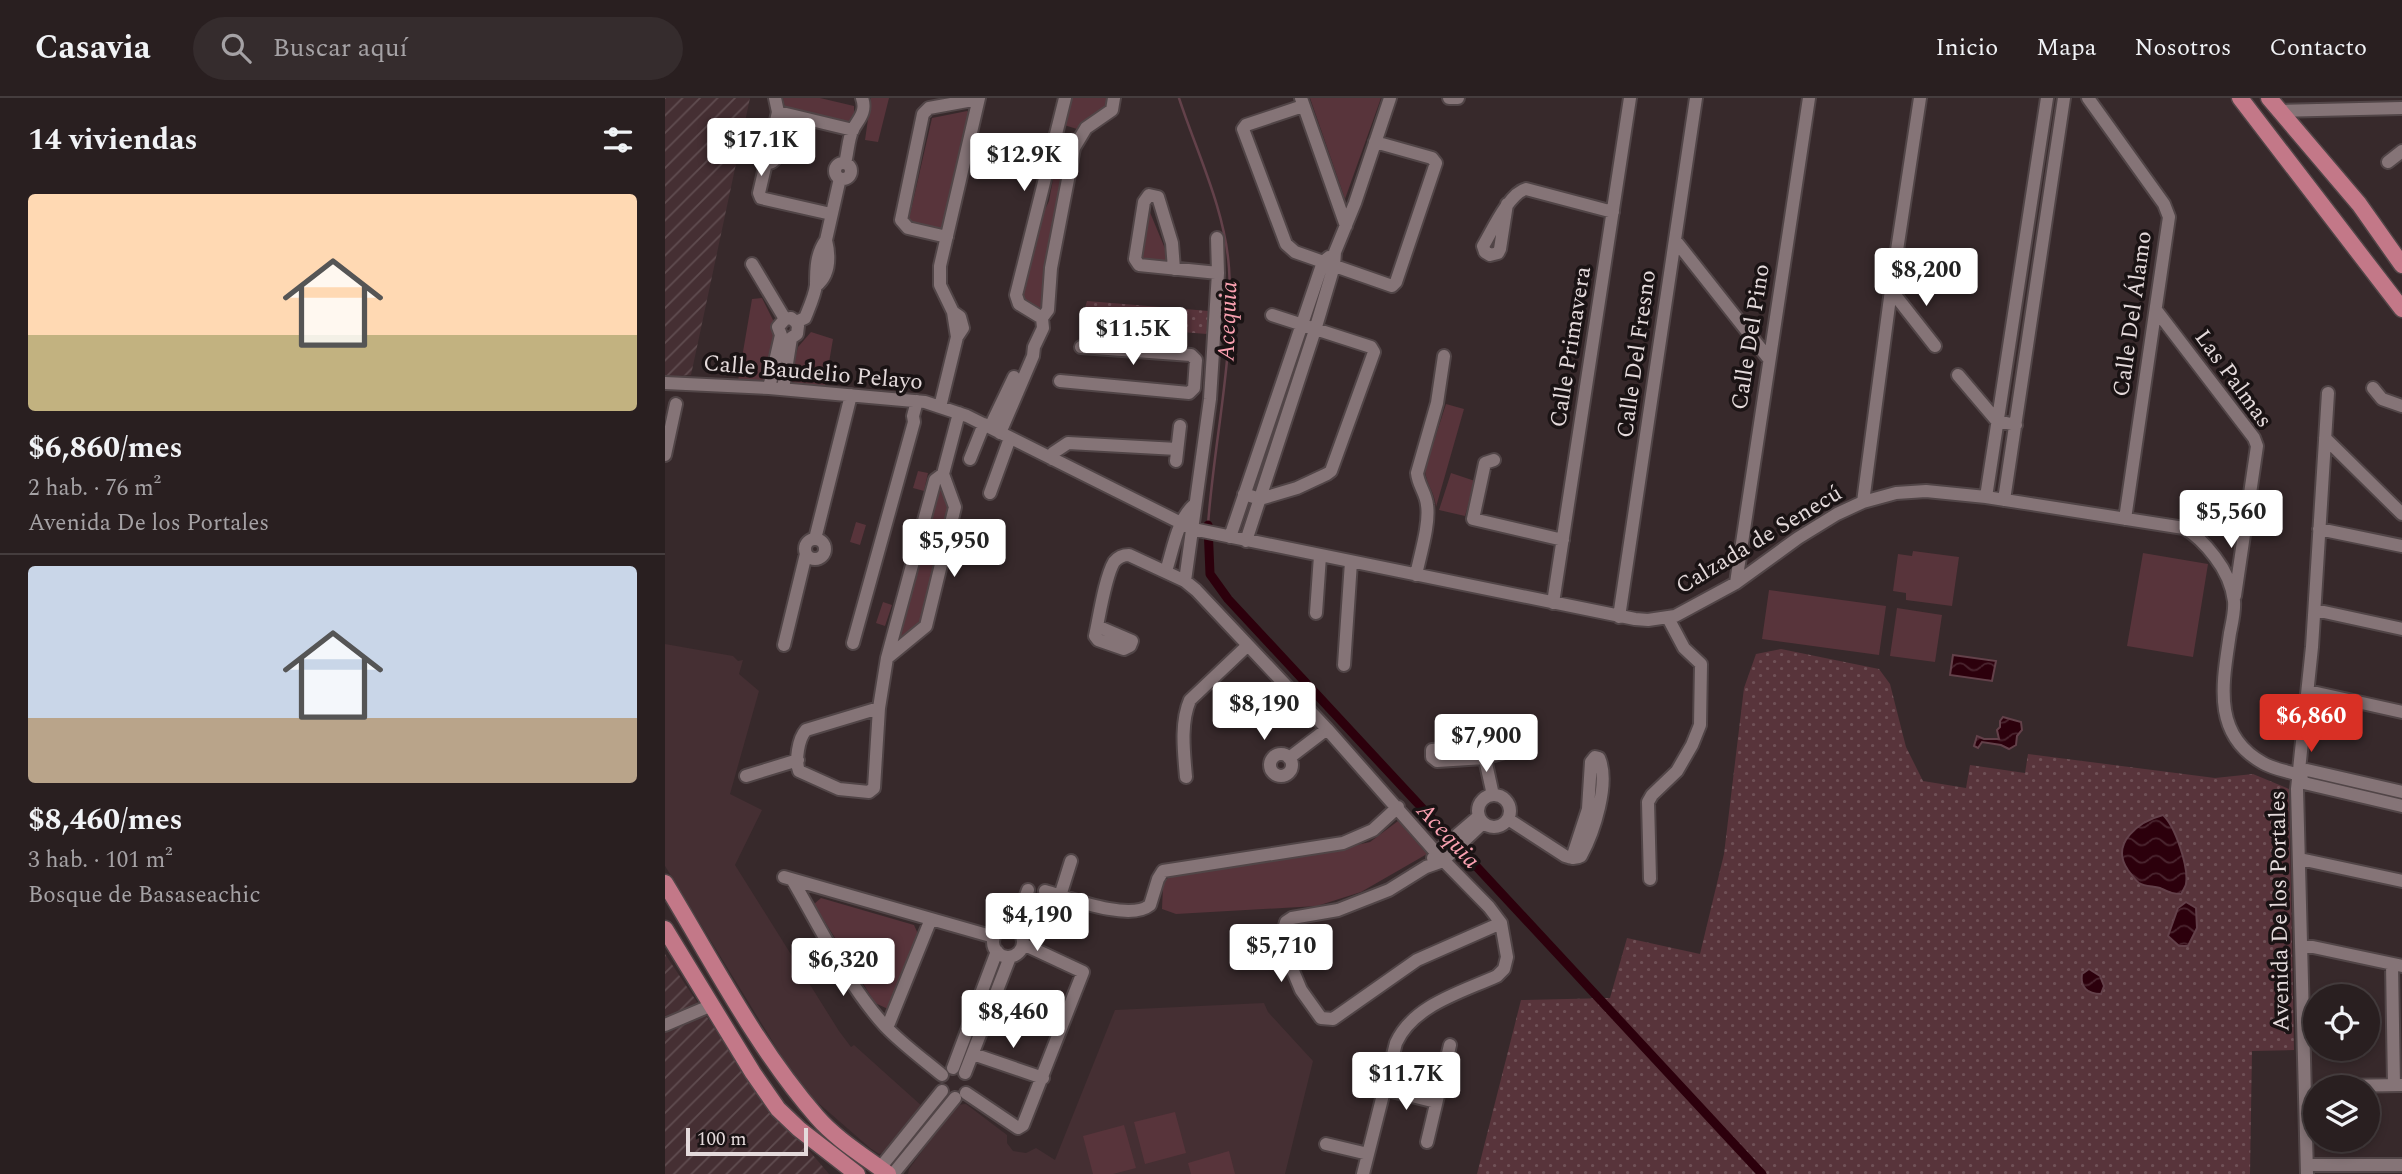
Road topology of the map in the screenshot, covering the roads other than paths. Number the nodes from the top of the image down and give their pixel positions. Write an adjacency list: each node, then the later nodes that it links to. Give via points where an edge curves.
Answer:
1 (775, 98): 20 (street)
2 (862, 98): 21 (street, via 860,123)
3 (1065, 98): 25 (street)
4 (1114, 98): 26 (street, via 1112,110 1086,128)
5 (1390, 98): 24 (street)
6 (1449, 98): 7 (street)
7 (1458, 98)
8 (1630, 98): 30 (street, Calle Primavera)
9 (1696, 98): 35 (street, Calle Del Fresno)
10 (1809, 98): 57 (street, Calle Del Pino)
11 (1920, 98): 45 (street)
12 (2047, 98): 22 (street)
13 (2064, 98): 23 (street)
14 (2088, 98): 47 (street, Calle Del Álamo, via 2168,212)
15 (2240, 98): 38 (main road)
16 (979, 99): 33 (street); 33 (street, via 929,108 923,114 901,220 908,228)
17 (1302, 102): 32 (street); 39 (street, via 1246,125 1243,131 1286,244 1291,250)
18 (2274, 105): 19 (street); 41 (main road, via 2360,204)
19 (2402, 108)
20 (778, 112): 21 (street); 31 (street, via 770,148 760,152 766,163 761,198)
21 (853, 130): 31 (street, via 845,163 835,167 840,178)
22 (2040, 137): 23 (street); 36 (street)
23 (2057, 141): 37 (street)
24 (1375, 142): 32 (street); 39 (street, via 1436,163 1395,285)
25 (1055, 143): 26 (street); 49 (street, via 1016,295 1020,304)
26 (1075, 148): 49 (street, via 1051,268 1048,310)
27 (2402, 151): 28 (street)
28 (2388, 162)
29 (1507, 204): 30 (street, via 1526,189)
30 (1613, 212): 99 (street, Calle Primavera)
31 (831, 214): 50 (street, via 824,278)
32 (1346, 226): 39 (street)
33 (947, 237): 73 (street, via 939,278 957,337)
34 (1217, 238): 44 (street)
35 (1675, 240): 57 (street); 113 (street, Calle Del Fresno)
36 (2024, 250): 37 (street); 63 (street)
37 (2041, 253): 67 (street)
38 (2360, 253): 43 (main road, via 2383,274); 46 (main road)
39 (1331, 260): 51 (street); 52 (street)
40 (752, 264): 50 (street)
41 (2402, 265)
42 (1174, 269): 42 (street, via 1159,197 1149,195 1144,202 1136,262); 44 (street)
43 (2402, 271)
44 (1218, 273): 60 (street)
45 (1891, 290): 54 (street); 92 (street)
46 (2401, 302)
47 (2156, 310): 94 (street, Calle Del Álamo); 110 (street, Las Palmas, via 2257,446)
48 (1272, 315): 51 (street)
49 (1042, 318): 79 (street, via 1043,328 1028,352)
50 (796, 319): 53 (street, via 778,327)
51 (1301, 325): 52 (street); 88 (street)
52 (1315, 330): 90 (street); 90 (street, via 1371,347 1374,352 1331,471)
53 (786, 337): 64 (street); 66 (street)
54 (1935, 346)
55 (1081, 347): 59 (street, via 1191,355 1196,360)
56 (1444, 356): 106 (street, via 1437,403 1417,474 1428,513)
57 (1769, 359): 108 (street, Calle Del Pino)
58 (1958, 375): 76 (street)
59 (1195, 379): 60 (street); 61 (street, via 1189,393)
60 (1212, 380): 95 (street, via 1195,504)
61 (1060, 381)
62 (665, 383): 64 (street, Calle Baudelio Pelayo)
63 (2002, 387): 67 (street); 76 (street)
64 (769, 388): 66 (street, Calle Baudelio Pelayo)
65 (2373, 388): 72 (street, via 2382,399)
66 (783, 389): 69 (street, Calle Baudelio Pelayo)
67 (2020, 391): 77 (street)
68 (2327, 393): 80 (street)
69 (851, 396): 70 (street, Calle Baudelio Pelayo); 98 (street)
70 (921, 401): 73 (street, Calle Baudelio Pelayo); 117 (street, via 913,416)
71 (676, 404): 75 (street)
72 (2402, 406)
73 (940, 407): 74 (street, Calle Baudelio Pelayo)
74 (959, 413): 79 (street, Calle Baudelio Pelayo); 86 (street)
75 (669, 421): 81 (street)
76 (1997, 421): 77 (street); 89 (street)
77 (2016, 425): 91 (street)
78 (1180, 426): 82 (street, via 1176,455 1068,443)
79 (996, 430): 82 (street, Calle Baudelio Pelayo); 83 (street); 87 (street)
80 (2325, 438): 93 (street); 96 (street)
81 (665, 454): 85 (street)
82 (1052, 456): 95 (street, Calle Baudelio Pelayo)
83 (969, 459)
84 (1493, 460): 99 (street, via 1485,463 1473,519)
85 (665, 467)
86 (943, 474): 120 (street, via 935,480); 120 (street, via 955,507 926,626)
87 (990, 493)
88 (1244, 494): 90 (street); 97 (street)
89 (1986, 497): 91 (street, Calzada de Senecú); 92 (street, Calzada de Senecú, via 1926,491)
90 (1260, 499): 100 (street)
91 (2004, 500): 94 (street, Calzada de Senecú)
92 (1863, 502): 108 (street, Calzada de Senecú, via 1798,538)
93 (2402, 514)
94 (2125, 519): 110 (street, Calzada de Senecú, via 2193,533 2222,565)
95 (1187, 527): 97 (street, Calzada de Senecú); 105 (street); 107 (street)
96 (2319, 529): 101 (street); 111 (street)
97 (1230, 537): 100 (street, Calzada de Senecú)
98 (815, 539): 102 (street, via 806,544); 102 (street, via 830,554 815,559)
99 (1563, 540): 109 (street, Calle Primavera)
100 (1246, 541): 103 (street, Calzada de Senecú)
101 (2402, 546)
102 (806, 554): 118 (street)
103 (1320, 556): 104 (street, Calzada de Senecú); 112 (street)
104 (1352, 562): 106 (street, Calzada de Senecú); 121 (street)
105 (1166, 571): 107 (street); 115 (street, via 1129,555 1117,559)
106 (1416, 576): 109 (street, Calzada de Senecú)
107 (1185, 581): 119 (street)
108 (1737, 583): 114 (street, Calzada de Senecú)
109 (1553, 603): 113 (street, Calzada de Senecú)
110 (2234, 603): 129 (street, Calzada de Senecú, via 2223,682 2225,717 2247,752 2265,765)
111 (2315, 610): 116 (street); 122 (street, Avenida De los Portales)
112 (1316, 613)
113 (1619, 617): 114 (street, Calzada de Senecú)
114 (1668, 618): 142 (street, via 1684,648 1701,664 1701,713 1687,757 1648,802)
115 (1097, 626)
116 (2402, 629)
117 (853, 643)
118 (784, 645)
119 (1247, 646): 125 (street); 131 (street, via 1190,700)
120 (887, 658): 123 (street)
121 (1345, 664)
122 (2308, 691): 124 (street); 129 (street, Avenida De los Portales)
123 (879, 708): 128 (street, via 806,730); 128 (street, via 871,791 839,789 820,782 799,771)
124 (2402, 712)
125 (1327, 729): 127 (street); 135 (street)
126 (1484, 752): 133 (street)
127 (1289, 758)
128 (797, 760): 130 (street)
129 (2299, 775): 132 (street, via 2307,770); 134 (street, via 2304,783); 140 (street, Avenida De los Portales)
130 (746, 776)
131 (1186, 777)
132 (2402, 792)
133 (1493, 795): 137 (street, via 1481,803); 138 (street, via 1507,802)
134 (2402, 806)
135 (1398, 807): 139 (street); 146 (street, via 1373,830 1343,843 1163,871 1150,905 1141,911)
136 (1593, 811): 138 (street, via 1571,858)
137 (1481, 819): 138 (street, via 1497,827); 139 (street)
138 (1508, 819)
139 (1444, 853): 148 (street); 148 (street, via 1364,901 1286,922 1283,933 1291,966 1321,1018 1337,1016 1417,960)
140 (2299, 859): 143 (street); 153 (street, Avenida De los Portales)
141 (1071, 861): 146 (street)
142 (1650, 879)
143 (2402, 881)
144 (665, 883): 170 (main road, via 752,1028)
145 (1045, 891): 146 (street)
146 (1060, 896)
147 (931, 919): 151 (street); 159 (street); 159 (street, via 788,879 856,988)
148 (1501, 923): 164 (street, via 1507,957 1504,970 1436,1003 1409,1023 1396,1043)
149 (1008, 927): 151 (street); 152 (street); 152 (street, via 1026,895)
150 (665, 929): 157 (main road)
151 (994, 937): 154 (street)
152 (1022, 939): 155 (street, via 1019,952); 163 (street, via 1083,974)
153 (2301, 947): 156 (street); 176 (street, Avenida De los Portales)
154 (997, 951): 155 (street); 162 (street)
155 (1010, 957): 161 (street)
156 (2397, 965): 166 (street)
157 (712, 1005): 158 (street); 171 (main road, via 778,1109)
158 (665, 1025)
159 (887, 1028): 162 (street)
160 (1450, 1045): 169 (street)
161 (973, 1054): 162 (street); 163 (street)
162 (953, 1072): 167 (street, via 940,1080); 168 (street, via 969,1084)
163 (1043, 1078): 168 (street, via 1024,1125 1014,1127)
164 (1386, 1085): 169 (street); 174 (street)
165 (2380, 1085): 166 (street)
166 (2398, 1085)
167 (942, 1091): 168 (street, via 950,1097); 177 (street)
168 (961, 1095): 177 (street)
169 (1437, 1097): 172 (street)
170 (819, 1119): 171 (main road, via 804,1121); 177 (main road)
171 (799, 1129): 178 (main road)
172 (1427, 1142)
173 (1326, 1144): 174 (street)
174 (1368, 1154): 179 (street)
175 (2402, 1165): 176 (street)
176 (2307, 1169)
177 (887, 1172)
178 (856, 1174)
179 (1363, 1174)

